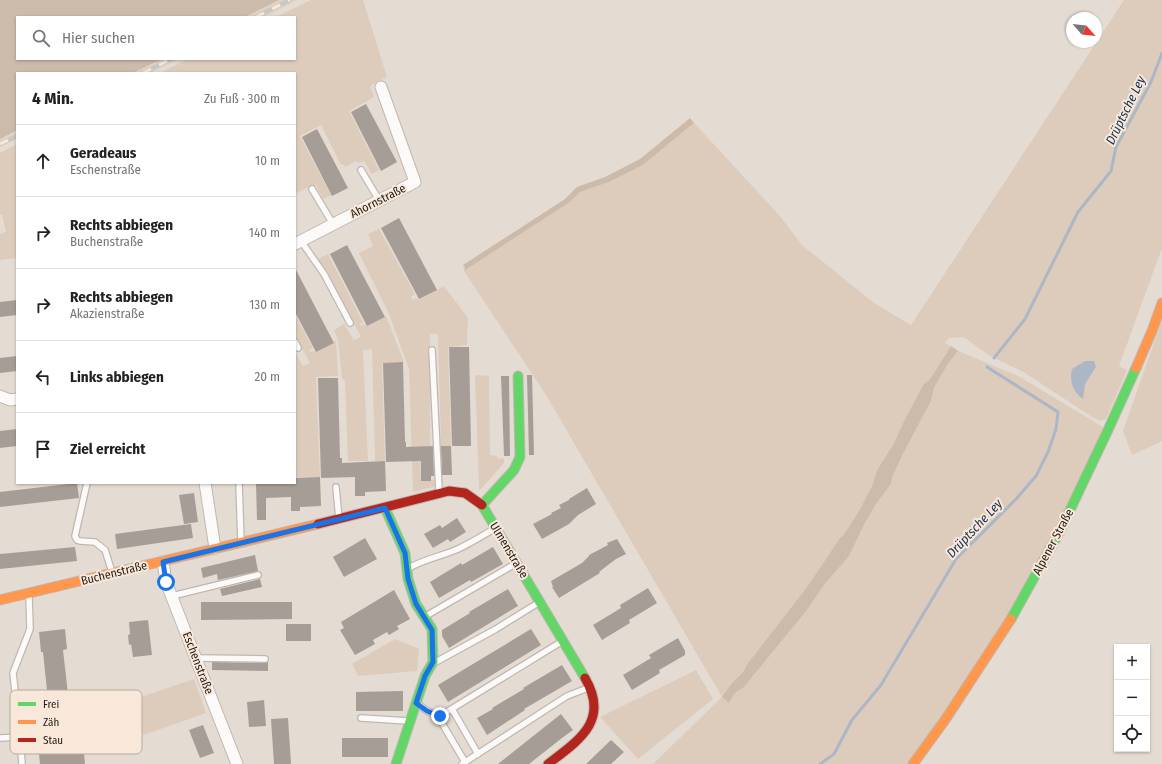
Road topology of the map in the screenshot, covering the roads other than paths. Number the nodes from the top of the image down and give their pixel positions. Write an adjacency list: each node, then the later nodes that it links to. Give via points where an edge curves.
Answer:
1 (382, 88): 4 (street, Ahornstraße, via 415,182)
2 (361, 170): 4 (lane)
3 (312, 189): 5 (lane)
4 (379, 200): 5 (street, Ahornstraße)
5 (333, 224): 6 (street, Ahornstraße)
6 (298, 242): 8 (lane, via 324,274)
7 (1162, 303): 56 (street, Alpener Straße, via 1108,430 1060,531 1005,630)
8 (350, 323)
9 (296, 344): 10 (lane)
10 (298, 348)
11 (432, 350): 19 (lane)
12 (518, 376): 20 (street, via 520,457 514,470)
13 (0, 396): 14 (street)
14 (16, 399)
15 (87, 484): 29 (lane, via 77,540 95,542 105,550)
16 (205, 484): 25 (street)
17 (239, 484): 24 (lane)
18 (336, 487): 22 (lane)
19 (440, 494): 20 (street, Buchenstraße, via 449,491 465,493); 21 (street, Buchenstraße)
20 (482, 505): 23 (street, Ulmenstraße)
21 (385, 508): 22 (street, Buchenstraße); 28 (street, via 405,553)
22 (339, 519): 24 (street, Buchenstraße)
23 (496, 528): 27 (street, Ulmenstraße); 28 (lane, via 458,549)
24 (241, 542): 25 (street, Buchenstraße)
25 (215, 548): 26 (street, Buchenstraße)
26 (163, 562): 29 (street, Buchenstraße); 32 (street, Eschenstraße, via 166,582)
27 (517, 562): 34 (street, Ulmenstraße); 35 (lane)
28 (407, 569): 35 (street, via 416,604)
29 (113, 574): 31 (street, Buchenstraße)
30 (258, 575): 32 (lane)
31 (29, 594): 33 (street, Buchenstraße); 41 (lane, via 30,628 13,673)
32 (172, 596): 37 (street, Eschenstraße)
33 (0, 600)
34 (540, 602): 36 (street, Ulmenstraße); 39 (lane)
35 (424, 617): 39 (street, via 432,630)
36 (563, 641): 40 (street, Ulmenstraße); 43 (lane)
37 (196, 658): 38 (lane); 53 (street, Eschenstraße)
38 (265, 659)
39 (432, 664): 42 (street)
40 (590, 687): 50 (lane, via 567,696); 55 (street, Ulmenstraße, via 595,709 593,721 586,734)
41 (15, 690)
42 (416, 703): 44 (lane); 46 (street)
43 (452, 709): 44 (lane); 50 (lane)
44 (440, 716): 51 (lane)
45 (361, 718): 46 (lane)
46 (410, 721): 54 (street)
47 (0, 738): 48 (lane)
48 (10, 738)
49 (21, 754): 52 (lane)
50 (478, 754): 51 (lane)
51 (463, 763)
52 (22, 764)
53 (237, 764)
54 (396, 764)
55 (548, 764)
56 (913, 764)

